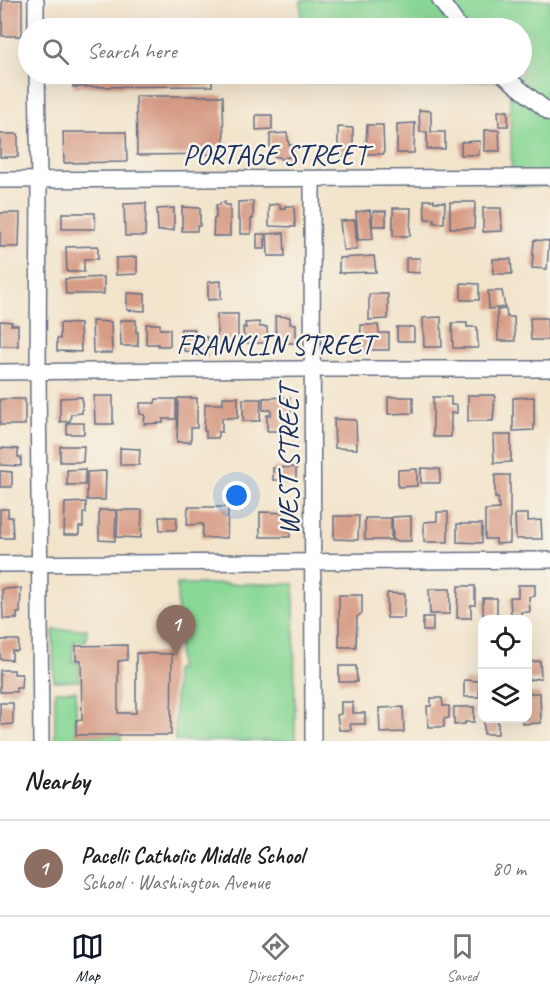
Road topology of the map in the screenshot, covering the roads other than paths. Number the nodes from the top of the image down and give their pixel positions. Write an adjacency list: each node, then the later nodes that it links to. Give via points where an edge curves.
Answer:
1 (36, 0): 3 (street)
2 (440, 0): 4 (street)
3 (36, 18)
4 (453, 18)
5 (37, 84): 11 (street)
6 (514, 84): 7 (street)
7 (550, 113)
8 (550, 177): 9 (street, PORTAGE STREET)
9 (312, 179): 11 (street, PORTAGE STREET); 12 (street, WEST STREET)
10 (0, 180): 11 (street, PORTAGE STREET)
11 (39, 180): 14 (street)
12 (313, 369): 13 (street, FRANKLIN STREET); 14 (street, FRANKLIN STREET); 17 (street, WEST STREET)
13 (550, 369)
14 (38, 371): 15 (street, FRANKLIN STREET); 19 (street)
15 (0, 372)
16 (550, 560): 17 (street)
17 (313, 561): 19 (street); 21 (street, WEST STREET)
18 (0, 564): 19 (street)
19 (39, 564): 20 (street)
20 (41, 741)
21 (313, 741)

